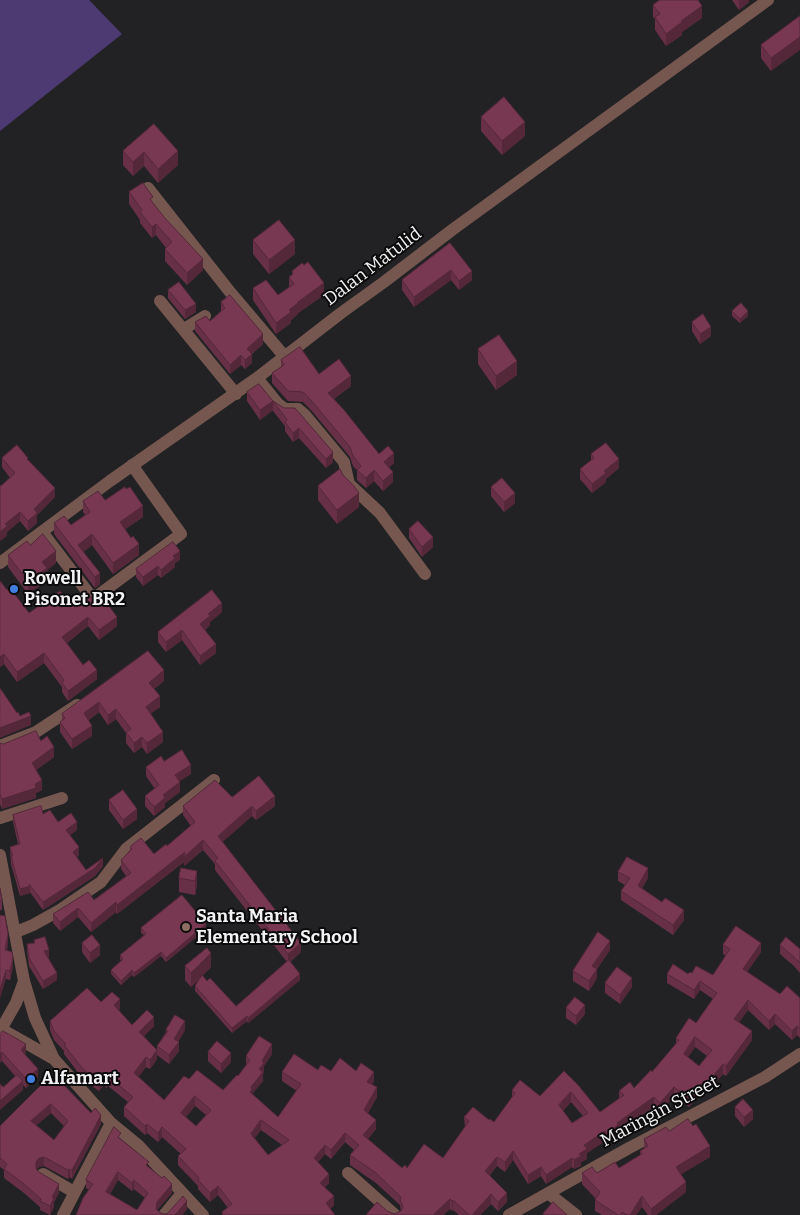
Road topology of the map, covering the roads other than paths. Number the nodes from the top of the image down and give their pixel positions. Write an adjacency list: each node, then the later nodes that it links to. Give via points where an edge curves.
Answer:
1 (768, 0): 6 (street, Dalan Matulid, via 452,230)
2 (148, 188): 6 (street)
3 (160, 300): 5 (street)
4 (205, 316): 5 (street)
5 (184, 330): 8 (street)
6 (285, 358): 7 (street, Dalan Matulid)
7 (257, 378): 8 (street, Dalan Matulid); 12 (street, via 278,404 285,409 298,409 305,415 344,462 349,484 380,513)
8 (236, 394): 9 (street, Dalan Matulid)
9 (132, 466): 10 (street, Dalan Matulid); 10 (street, via 181,534 149,558 93,599)
10 (42, 532): 11 (street, Dalan Matulid)
11 (0, 563)
12 (426, 574)
13 (90, 695): 14 (street, via 36,732)
14 (0, 746)
15 (214, 780): 19 (street, via 126,850 101,882 60,910)
16 (62, 798): 17 (street)
17 (0, 818)
18 (0, 855): 19 (street)
19 (16, 932): 20 (street)
20 (24, 981): 21 (street); 23 (street, via 35,1018)
21 (1, 1030): 23 (street)
22 (800, 1054): 28 (street, Maringin Street, via 765,1077)
23 (54, 1058): 24 (street)
24 (111, 1123): 27 (street); 29 (street, via 139,1146)
25 (348, 1173): 33 (street)
26 (43, 1174): 27 (street)
27 (74, 1192): 31 (street)
28 (548, 1192): 34 (street, Maringin Street); 35 (street)
29 (182, 1193): 30 (street); 32 (street)
30 (200, 1214)
31 (63, 1215)
32 (164, 1215)
33 (395, 1215)
34 (509, 1215)
35 (576, 1215)

